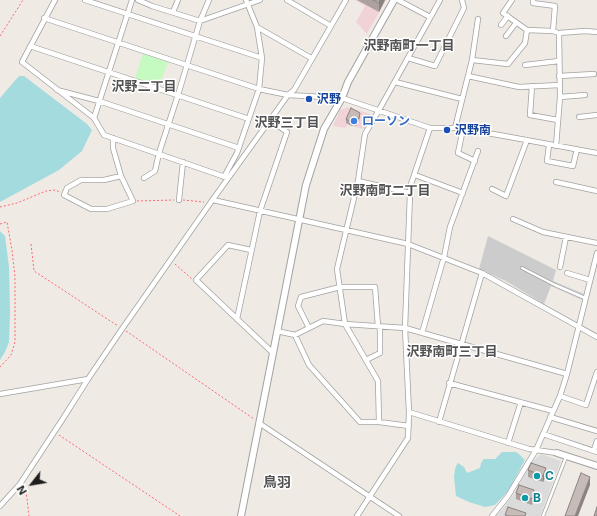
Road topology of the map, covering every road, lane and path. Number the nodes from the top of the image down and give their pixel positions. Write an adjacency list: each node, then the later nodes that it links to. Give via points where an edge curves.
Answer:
1 (23, 0): 33 (path)
2 (55, 0): 22 (street)
3 (85, 0): 19 (street)
4 (132, 0): 19 (street)
5 (138, 0): 18 (street)
6 (178, 0): 18 (street)
7 (209, 0): 24 (street)
8 (260, 0): 17 (street)
9 (287, 0): 27 (street)
10 (346, 0): 27 (street)
11 (394, 0): 58 (street, via 348,82)
12 (398, 0): 21 (street)
13 (440, 0): 21 (street)
14 (462, 0): 40 (street, via 464,8 435,66)
15 (512, 0): 20 (street, via 503,13)
16 (533, 0): 30 (street, via 533,3 555,6)
17 (247, 2): 24 (street); 28 (street)
18 (173, 12): 24 (street)
19 (127, 14): 35 (street); 36 (street)
20 (508, 16): 25 (street); 26 (street)
21 (430, 17): 40 (street)
22 (44, 18): 36 (street); 37 (street)
23 (478, 19): 41 (street)
24 (200, 21): 35 (street)
25 (516, 23): 29 (street); 34 (street)
26 (501, 25)
27 (331, 26): 39 (street)
28 (257, 27): 38 (street); 39 (street)
29 (527, 30): 30 (street); 41 (street, via 525,43 508,64)
30 (553, 31): 32 (street)
31 (597, 32): 32 (street)
32 (559, 33): 42 (street)
33 (0, 36)
34 (506, 36)
35 (196, 37): 38 (street); 43 (street)
36 (118, 42): 43 (street); 45 (street)
37 (30, 46): 45 (street); 53 (street, via 22,62)
38 (262, 58): 52 (street)
39 (311, 58): 55 (street, via 294,90)
40 (408, 58): 49 (street)
41 (472, 60): 47 (street)
42 (559, 61): 44 (street); 48 (street)
43 (188, 65): 52 (street); 54 (street)
44 (525, 65)
45 (108, 72): 54 (street); 60 (street)
46 (594, 74): 48 (street)
47 (468, 76): 51 (street, via 519,87); 59 (street)
48 (559, 76): 50 (street)
49 (395, 82): 59 (street); 61 (street)
50 (560, 85): 51 (street); 57 (street)
51 (532, 86): 67 (street, via 530,115)
52 (258, 89): 55 (street); 65 (street)
53 (57, 90): 60 (street); 64 (street)
54 (178, 95): 65 (street); 68 (street)
55 (288, 95): 58 (street); 66 (street)
56 (585, 95): 57 (street)
57 (560, 97): 67 (street)
58 (342, 98): 61 (street); 100 (street, via 324,129 316,151)
59 (462, 98): 70 (street)
60 (99, 101): 64 (street); 68 (street)
61 (379, 110): 69 (street); 87 (street, via 364,134)
62 (597, 115): 63 (street)
63 (579, 117)
64 (94, 118): 72 (street, via 104,135)
65 (249, 119): 76 (street)
66 (270, 120): 85 (street); 98 (street, via 287,132)
67 (558, 120): 75 (street)
68 (168, 124): 76 (street); 79 (street)
69 (430, 128): 70 (street); 83 (street)
70 (455, 128): 71 (street)
71 (463, 129): 73 (street); 81 (street, via 458,153)
72 (113, 138): 79 (street); 84 (street, via 112,148)
73 (527, 140): 74 (street); 89 (street, via 506,196)
74 (549, 144): 75 (street); 77 (street, via 547,162 573,166)
75 (556, 146): 77 (street)
76 (239, 148): 85 (street)
77 (577, 149): 80 (street)
78 (478, 151): 81 (street)
79 (159, 153): 82 (street); 86 (street, via 155,171)
80 (597, 153)
81 (475, 161): 92 (street)
82 (183, 162): 85 (street); 94 (street)
83 (415, 175): 91 (street); 92 (street)
84 (121, 176): 93 (street, via 104,180 81,180 67,188); 95 (street)
85 (226, 177): 96 (street)
86 (144, 178)
87 (358, 181): 91 (street); 102 (street)
88 (556, 182): 90 (street)
89 (492, 189)
90 (597, 191)
91 (410, 193): 106 (street)
92 (463, 193): 109 (street, via 450,227)
93 (64, 195): 95 (street, via 91,209 107,209); 97 (path, via 55,190 46,191)
94 (179, 200): 95 (path); 96 (path)
95 (133, 201)
96 (212, 201): 98 (street); 110 (street)
97 (0, 207)
98 (260, 211): 100 (street); 107 (street)
99 (513, 219): 103 (street, via 543,232)
100 (299, 220): 102 (street); 127 (street)
101 (0, 224): 134 (path, via 7,222 15,277 15,342 11,355)
102 (346, 231): 106 (street); 118 (street, via 337,269)
103 (566, 237): 104 (street); 111 (street)
104 (597, 243)
105 (30, 244): 126 (path, via 34,271)
106 (408, 244): 109 (street); 125 (street)
107 (252, 250): 116 (street, via 228,245); 120 (street)
108 (597, 253): 115 (street)
109 (444, 257): 113 (street); 128 (street)
110 (171, 260): 116 (path, via 192,280); 126 (street)
111 (560, 267)
112 (522, 268): 119 (lane)
113 (482, 274): 123 (street); 131 (street)
114 (567, 274): 117 (street)
115 (595, 274): 117 (street)
116 (196, 280): 120 (street)
117 (590, 280): 119 (street)
118 (340, 287): 121 (street); 122 (street, via 375,288); 124 (street, via 301,297 298,306)
119 (585, 298): 123 (street)
120 (237, 319): 132 (street)
121 (345, 324): 122 (street); 124 (street, via 323,321); 133 (street)
122 (378, 326): 125 (street); 133 (street, via 380,353)
123 (578, 326): 130 (street); 136 (street)
124 (309, 328): 129 (street)
125 (405, 328): 128 (street); 143 (street)
126 (122, 329): 137 (street); 147 (path)
127 (277, 331): 129 (street); 132 (street)
128 (422, 333): 131 (street)
129 (295, 335): 145 (street, via 309,365 360,422)
130 (597, 337)
131 (461, 344): 136 (street); 138 (street)
132 (273, 353): 147 (street)
133 (366, 360): 145 (street, via 378,381)
134 (0, 367)
135 (597, 372): 140 (street, via 586,405)
136 (567, 374): 140 (street)
137 (88, 379): 139 (street); 150 (street)
138 (450, 383): 141 (street); 146 (street)
139 (0, 394)
140 (560, 396): 142 (street)
141 (521, 402): 142 (street); 153 (street)
142 (553, 411): 144 (street)
143 (409, 412): 146 (street); 148 (street)
144 (550, 417): 149 (street); 151 (street)
145 (379, 422): 148 (street)
146 (439, 422): 153 (street)
147 (259, 423): 160 (street); 164 (street)
148 (409, 426): 160 (street, via 408,438)
149 (597, 431)
150 (55, 432): 159 (street); 163 (path)
151 (543, 434): 154 (street); 155 (street)
152 (597, 441): 155 (street)
153 (508, 443): 154 (street)
154 (536, 450): 156 (street); 167 (street, via 508,496)
155 (596, 451)
156 (556, 453): 157 (street)
157 (566, 456): 158 (street); 168 (lane)
158 (597, 466)
159 (20, 484): 161 (street); 162 (path, via 26,491)
160 (370, 497): 165 (street); 166 (street)
161 (0, 506)
162 (28, 516)
163 (180, 516)
164 (241, 516)
165 (357, 516)
166 (399, 516)
167 (492, 516)
168 (543, 516)

